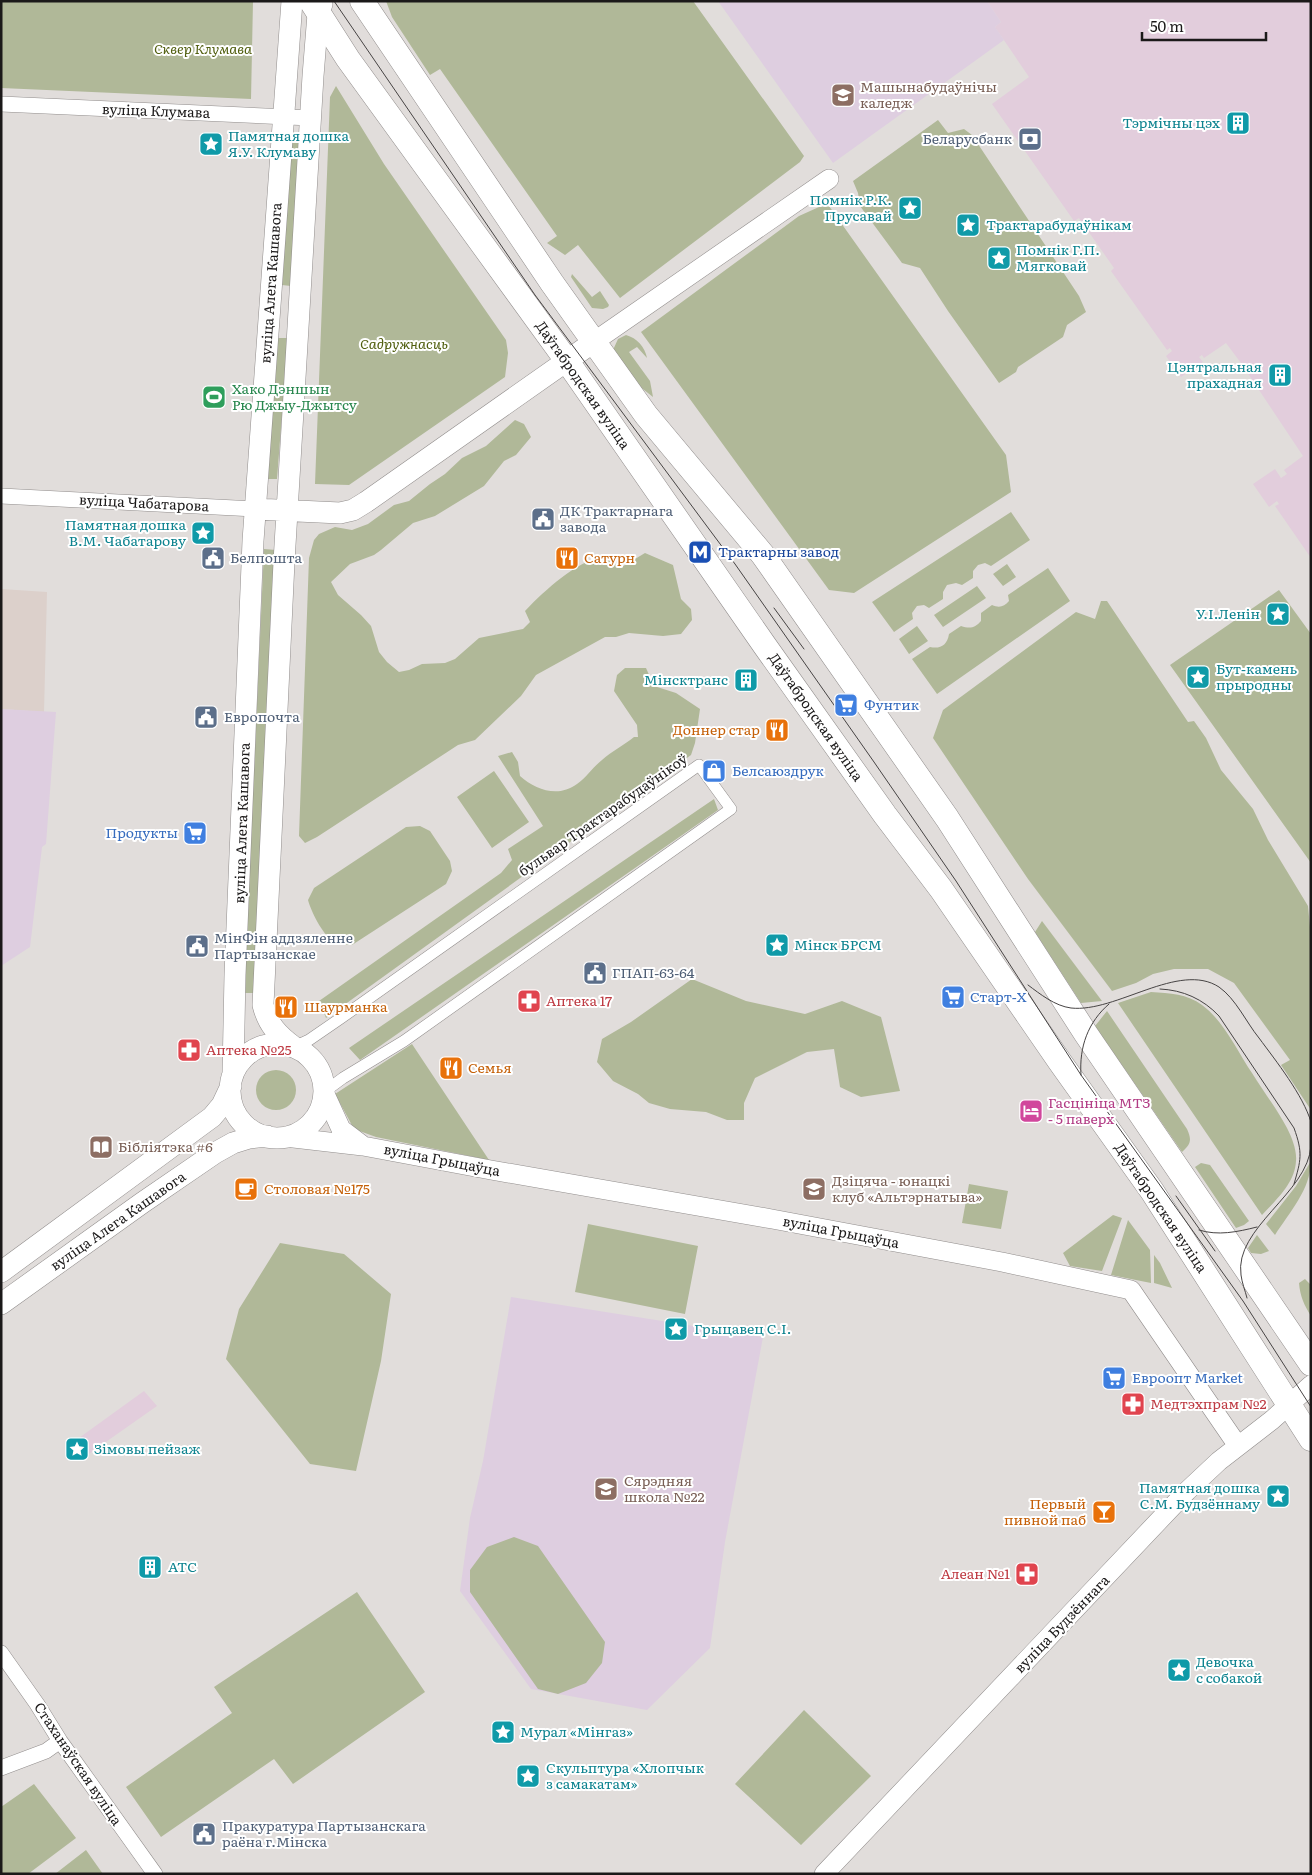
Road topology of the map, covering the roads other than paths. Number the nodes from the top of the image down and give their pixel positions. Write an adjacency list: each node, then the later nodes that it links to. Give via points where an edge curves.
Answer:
1 (292, 1): 5 (main road, вуліца Алега Кашавога)
2 (362, 1): 10 (main road)
3 (318, 5): 6 (main road, вуліца Алега Кашавога); 11 (main road, Даўгабродская вуліца, via 354,67)
4 (1, 104): 5 (street, вуліца Клумава)
5 (284, 116): 6 (street, вуліца Клумава); 8 (main road, вуліца Алега Кашавога)
6 (311, 118): 9 (main road, вуліца Алега Кашавога)
7 (830, 179): 10 (street)
8 (269, 313): 9 (main road); 13 (main road, вуліца Алега Кашавога)
9 (299, 316): 14 (main road, вуліца Алега Кашавога)
10 (594, 341): 11 (main road, вуліца Чабатарова); 24 (main road, via 646,415 763,555 946,818 1086,1034)
11 (567, 361): 14 (main road, вуліца Чабатарова, via 353,510 340,513); 26 (main road, Даўгабродская вуліца, via 1152,1191)
12 (1, 496): 13 (street, вуліца Чабатарова)
13 (255, 509): 14 (main road, вуліца Чабатарова); 16 (main road, вуліца Алега Кашавога)
14 (287, 510): 15 (main road, вуліца Алега Кашавога, via 263,1005 277,1034)
15 (294, 1047): 16 (main road, via 278,1044 252,1052 240,1063); 17 (main road, via 304,1052 318,1067); 17 (street, бульвар Трактарабудаўнікоў, via 341,1018 699,765 731,809 404,1041)
16 (232, 1080): 18 (main road, via 231,1099 239,1118 252,1129); 20 (main road, вуліца Алега Кашавога, via 222,1105 212,1117)
17 (324, 1092): 18 (main road, via 321,1109 313,1122 301,1131); 19 (street, вуліца Грыцаўца, via 341,1129)
18 (276, 1137): 19 (street, вуліца Грыцаўца); 21 (main road, вуліца Алега Кашавога, via 249,1138 215,1153)
19 (363, 1146): 28 (street, вуліца Грыцаўца, via 1002,1262 1131,1290)
20 (45, 1241): 21 (main road); 22 (main road, вуліца Алега Кашавога)
21 (59, 1262): 23 (main road, вуліца Алега Кашавога)
22 (1, 1272)
23 (1, 1304)
24 (1311, 1364)
25 (1311, 1386): 26 (street, вуліца Будзённага)
26 (1289, 1406): 27 (main road, Даўгабродская вуліца); 28 (street, вуліца Будзённага)
27 (1311, 1439)
28 (1238, 1446): 33 (street, вуліца Будзённага, via 1187,1491)
29 (1, 1653): 30 (street, Стаханаўская вуліца)
30 (60, 1741): 31 (street, via 46,1751); 32 (street, Стаханаўская вуліца)
31 (1, 1768)
32 (155, 1874)
33 (824, 1874)

